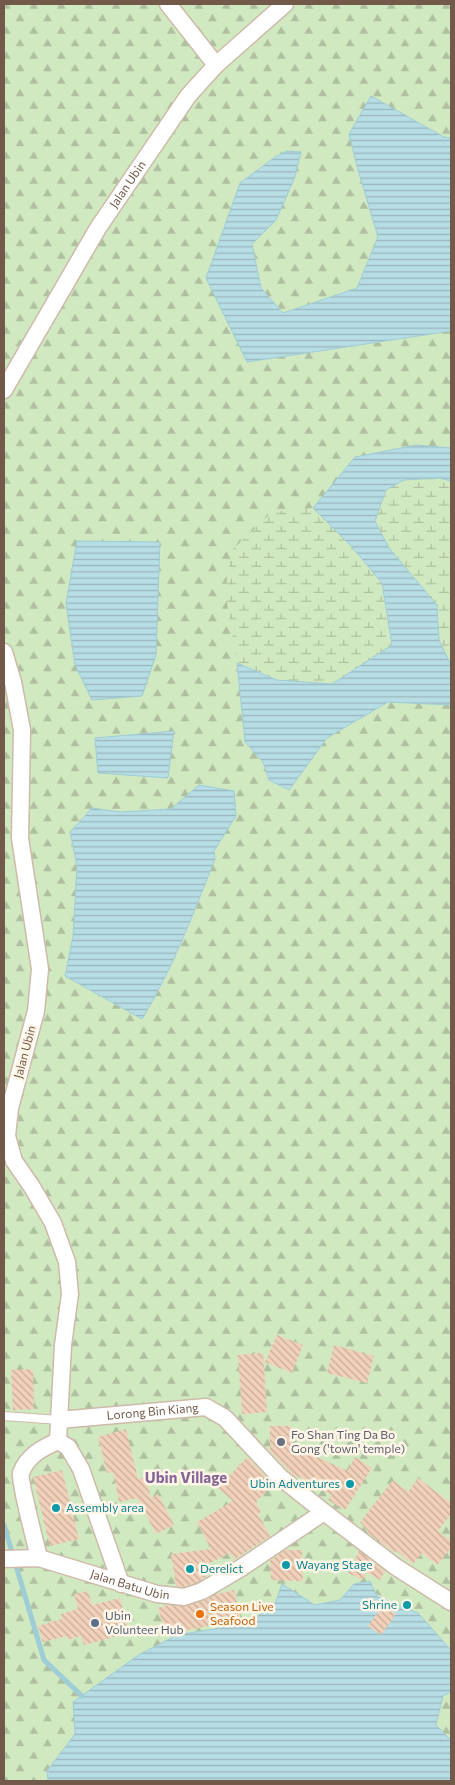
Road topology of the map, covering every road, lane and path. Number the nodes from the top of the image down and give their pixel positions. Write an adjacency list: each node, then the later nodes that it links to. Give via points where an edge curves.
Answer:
1 (168, 4): 3 (street)
2 (285, 4): 3 (street, Jalan Ubin)
3 (216, 65): 4 (street, Jalan Ubin, via 188,96 98,228)
4 (4, 390)
5 (4, 652): 7 (street, Jalan Ubin, via 22,730 20,838 40,969 36,1011 10,1108 7,1136 14,1161 52,1222 67,1262 70,1294)
6 (4, 1416): 7 (lane)
7 (59, 1420): 8 (street, Jalan Ubin); 9 (street, Lorong Bin Kiang, via 206,1407 225,1418 280,1477)
8 (58, 1441): 10 (street, via 29,1457 20,1475); 12 (street, via 68,1447 81,1469)
9 (324, 1512): 12 (street, Jalan Batu Ubin, via 202,1591 184,1597 157,1594); 13 (street, Lorong Bin Kiang, via 396,1568)
10 (39, 1558): 11 (street, Jalan Batu Ubin); 12 (street, Jalan Batu Ubin)
11 (9, 1559)
12 (121, 1584)
13 (451, 1602)

